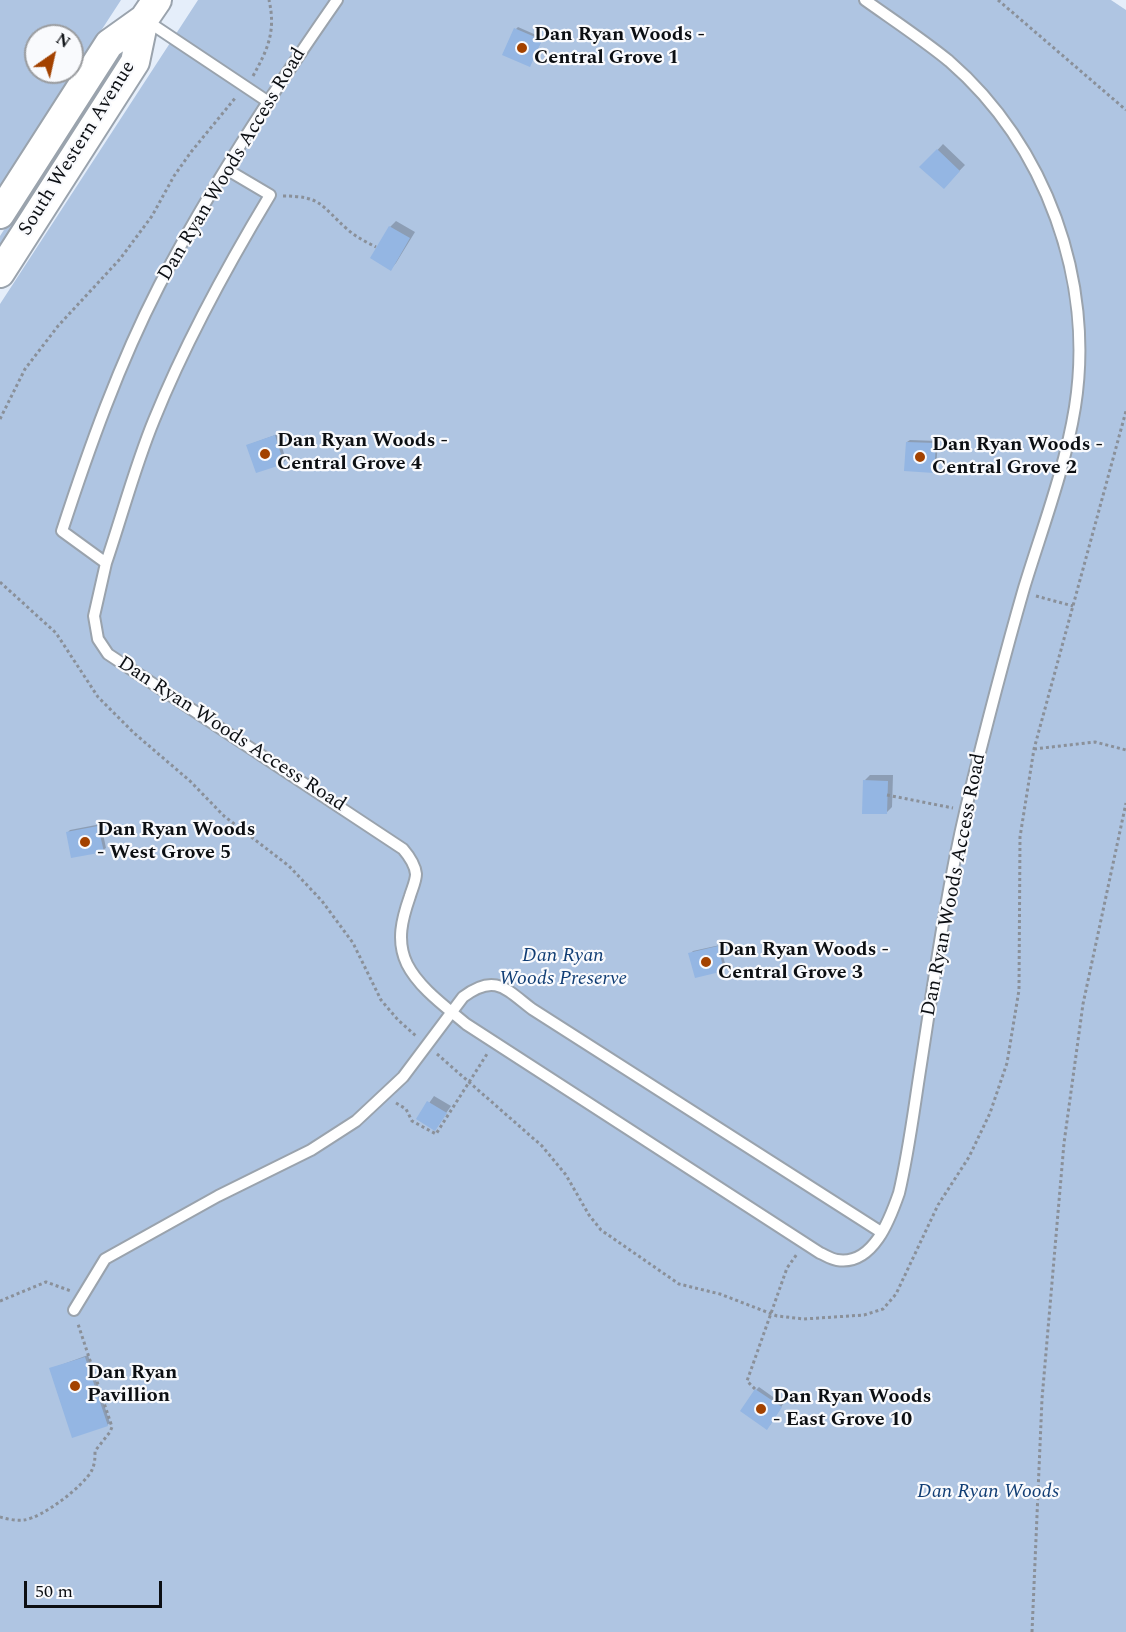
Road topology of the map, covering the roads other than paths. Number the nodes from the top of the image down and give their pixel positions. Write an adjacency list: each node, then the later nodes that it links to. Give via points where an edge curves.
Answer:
1 (337, 0): 4 (lane, Dan Ryan Woods Access Road)
2 (865, 0): 10 (lane, Dan Ryan Woods Access Road, via 950,62 1013,134 1054,212 1068,252 1077,293 1080,335 1080,370 1065,455 1023,592 966,811 937,960 904,1171 892,1214)
3 (150, 10): 4 (lane); 6 (main road, South Western Avenue, via 110,44); 7 (main road, South Western Avenue, via 135,62)
4 (267, 101): 5 (lane, Dan Ryan Woods Access Road)
5 (226, 170): 8 (lane, Dan Ryan Woods Access Road, via 186,236 135,336 62,531); 8 (lane, via 270,195 199,319 170,381 139,459)
6 (0, 214)
7 (0, 273)
8 (106, 563): 9 (lane, Dan Ryan Woods Access Road, via 94,616 98,639 108,654 390,840 411,859 416,874 402,916 402,950 419,981)
9 (451, 1012): 10 (lane, via 472,990 505,987 531,1009); 10 (lane, Dan Ryan Woods Access Road, via 820,1253 836,1260 862,1256); 11 (lane, via 403,1077 356,1121 311,1150 105,1259)
10 (880, 1232)
11 (74, 1310)

